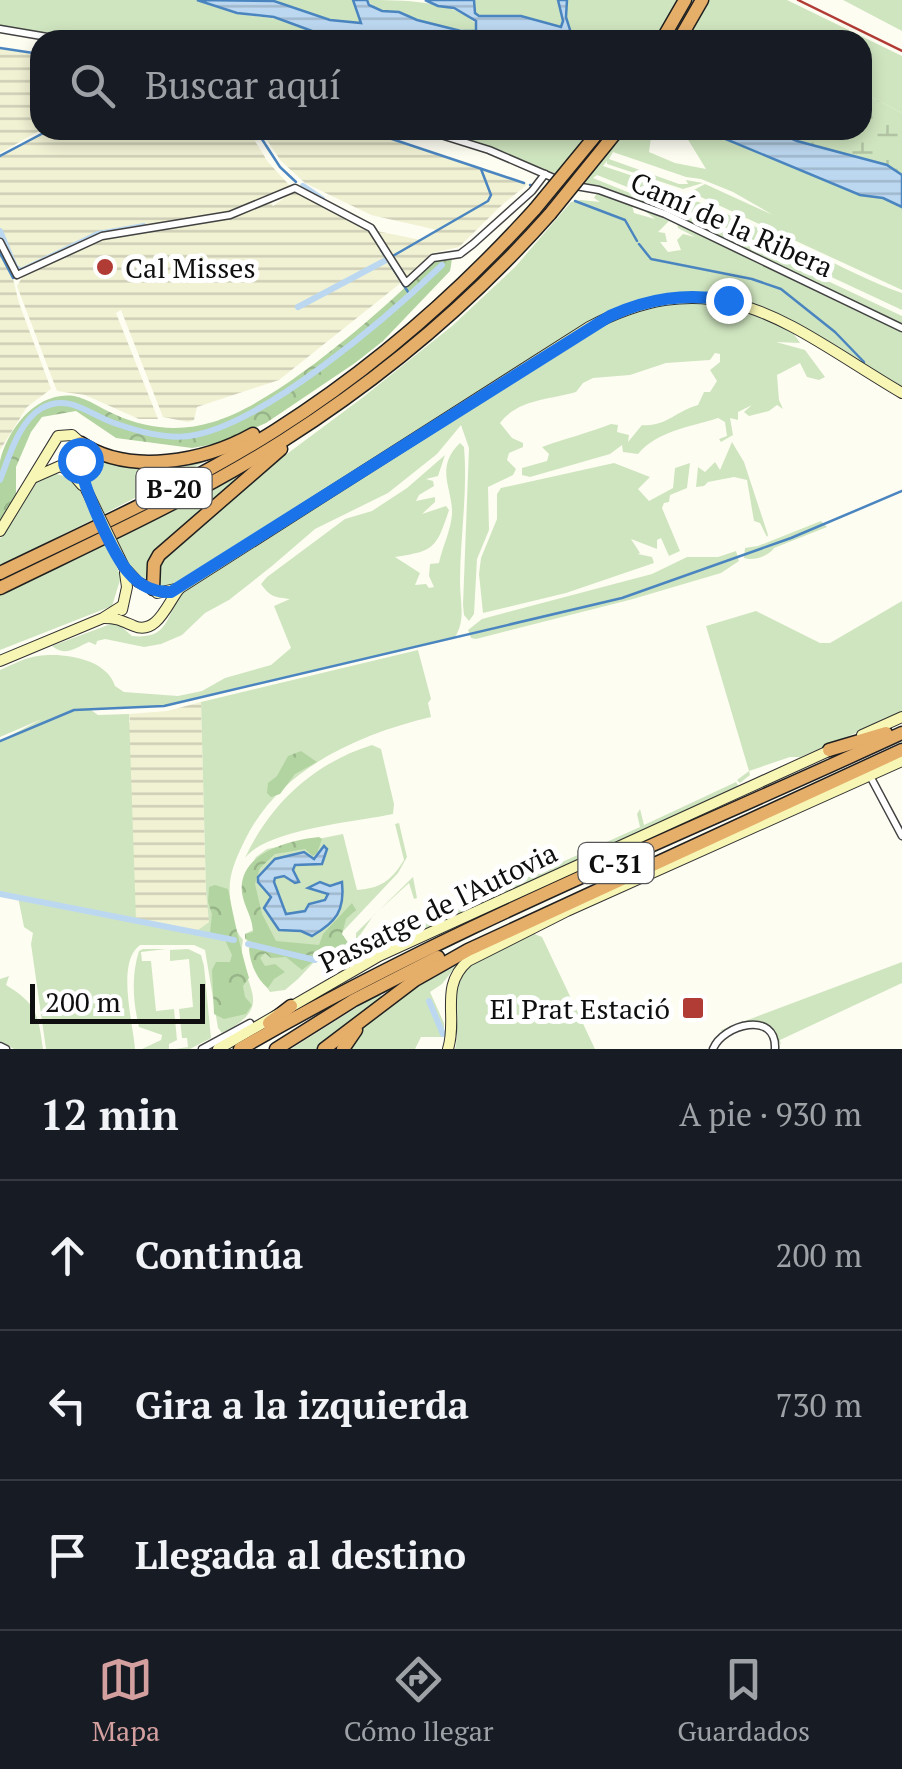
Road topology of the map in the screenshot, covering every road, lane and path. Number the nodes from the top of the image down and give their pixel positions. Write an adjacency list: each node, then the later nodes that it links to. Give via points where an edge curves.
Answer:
1 (685, 0): 4 (highway)
2 (704, 0): 5 (highway)
3 (0, 30): 6 (street)
4 (668, 30)
5 (686, 30)
6 (30, 35)
7 (458, 140): 10 (street, Camí de la Ribera)
8 (592, 140): 13 (highway, B-20, bridge, via 461,285)
9 (610, 140): 15 (highway, B-20, bridge, via 468,299)
10 (545, 174): 11 (street, via 473,244 460,254 434,258 406,283 371,228 295,188 230,215 102,236 16,275); 12 (street, Camí de la Ribera, via 665,214)
11 (0, 242)
12 (902, 328)
13 (339, 386): 16 (highway, via 245,439 186,457 109,459); 24 (highway, B-20, via 228,458)
14 (902, 393): 26 (main road, via 758,310 710,297 652,300 589,327)
15 (304, 426): 25 (highway, B-20, via 171,504); 27 (highway, via 159,555)
16 (82, 443): 17 (main road, via 64,434); 18 (main road)
17 (50, 450): 19 (main road); 20 (main road)
18 (80, 460): 19 (main road); 21 (main road)
19 (63, 466): 20 (main road); 21 (main road)
20 (34, 477): 22 (main road)
21 (86, 489): 23 (main road, bridge)
22 (0, 531)
23 (124, 566): 27 (main road); 28 (main road)
24 (0, 574)
25 (0, 588)
26 (180, 588): 27 (main road); 29 (main road)
27 (152, 589): 28 (main road, via 135,588); 29 (main road)
28 (124, 601): 30 (main road); 31 (main road)
29 (163, 610): 31 (main road, via 149,627)
30 (103, 618): 31 (main road); 32 (main road)
31 (126, 620)
32 (0, 661)
33 (902, 717): 35 (main road, Passatge de l'Autovia)
34 (902, 730): 35 (highway); 41 (highway, C-31)
35 (829, 750): 42 (main road, Passatge de l'Autovia, via 378,956)
36 (902, 750): 40 (highway, C-31)
37 (902, 761): 38 (main road)
38 (870, 776): 39 (street); 45 (main road, via 468,961 450,987)
39 (902, 836)
40 (596, 889): 44 (highway, via 438,965); 51 (highway, C-31, via 410,970)
41 (332, 996): 49 (highway); 50 (highway, C-31)
42 (291, 1006): 47 (main road, Passatge de l'Autovia); 48 (highway)
43 (250, 1023): 46 (street)
44 (340, 1044): 52 (highway)
45 (449, 1045)
46 (202, 1049)
47 (218, 1049)
48 (231, 1049)
49 (240, 1049)
50 (257, 1049)
51 (276, 1049)
52 (324, 1049)
53 (713, 1049): 54 (street, via 725,1034 758,1024 773,1035)
54 (775, 1049)

